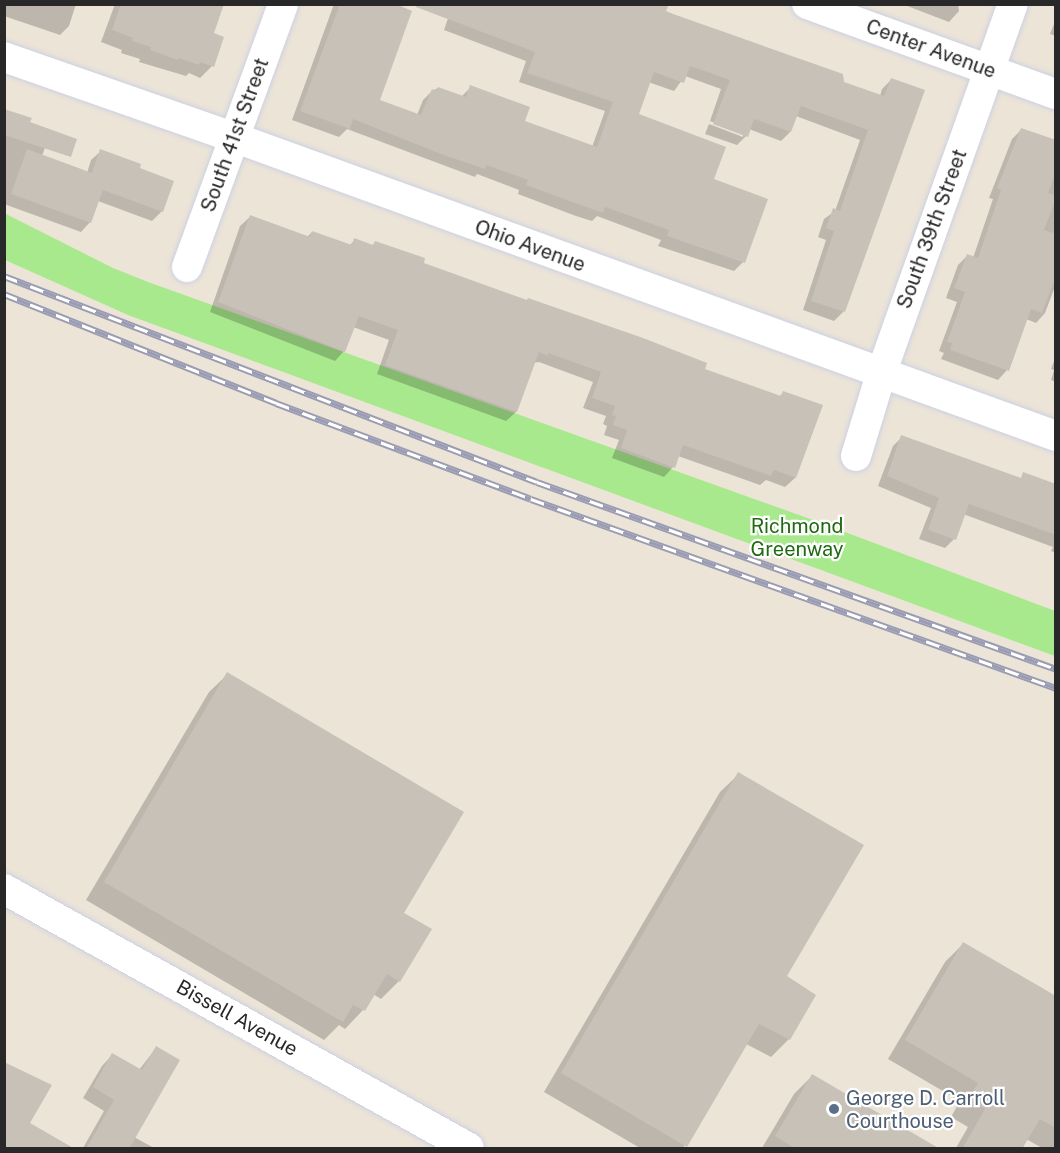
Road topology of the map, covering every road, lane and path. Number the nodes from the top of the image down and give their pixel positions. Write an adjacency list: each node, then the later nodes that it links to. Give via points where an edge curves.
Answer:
1 (283, 4): 7 (street, South 41st Street)
2 (807, 4): 5 (street, Center Avenue)
3 (1013, 4): 5 (street, South 39th Street)
4 (4, 57): 7 (street, Ohio Avenue)
5 (990, 70): 6 (street, Center Avenue); 9 (street, South 39th Street)
6 (1056, 93)
7 (233, 137): 8 (street, South 41st Street); 9 (street, Ohio Avenue)
8 (187, 267)
9 (881, 374): 10 (street, Ohio Avenue); 11 (street, South 39th Street)
10 (1056, 436)
11 (856, 456)
12 (4, 888): 13 (street, Bissell Avenue)
13 (469, 1149)

